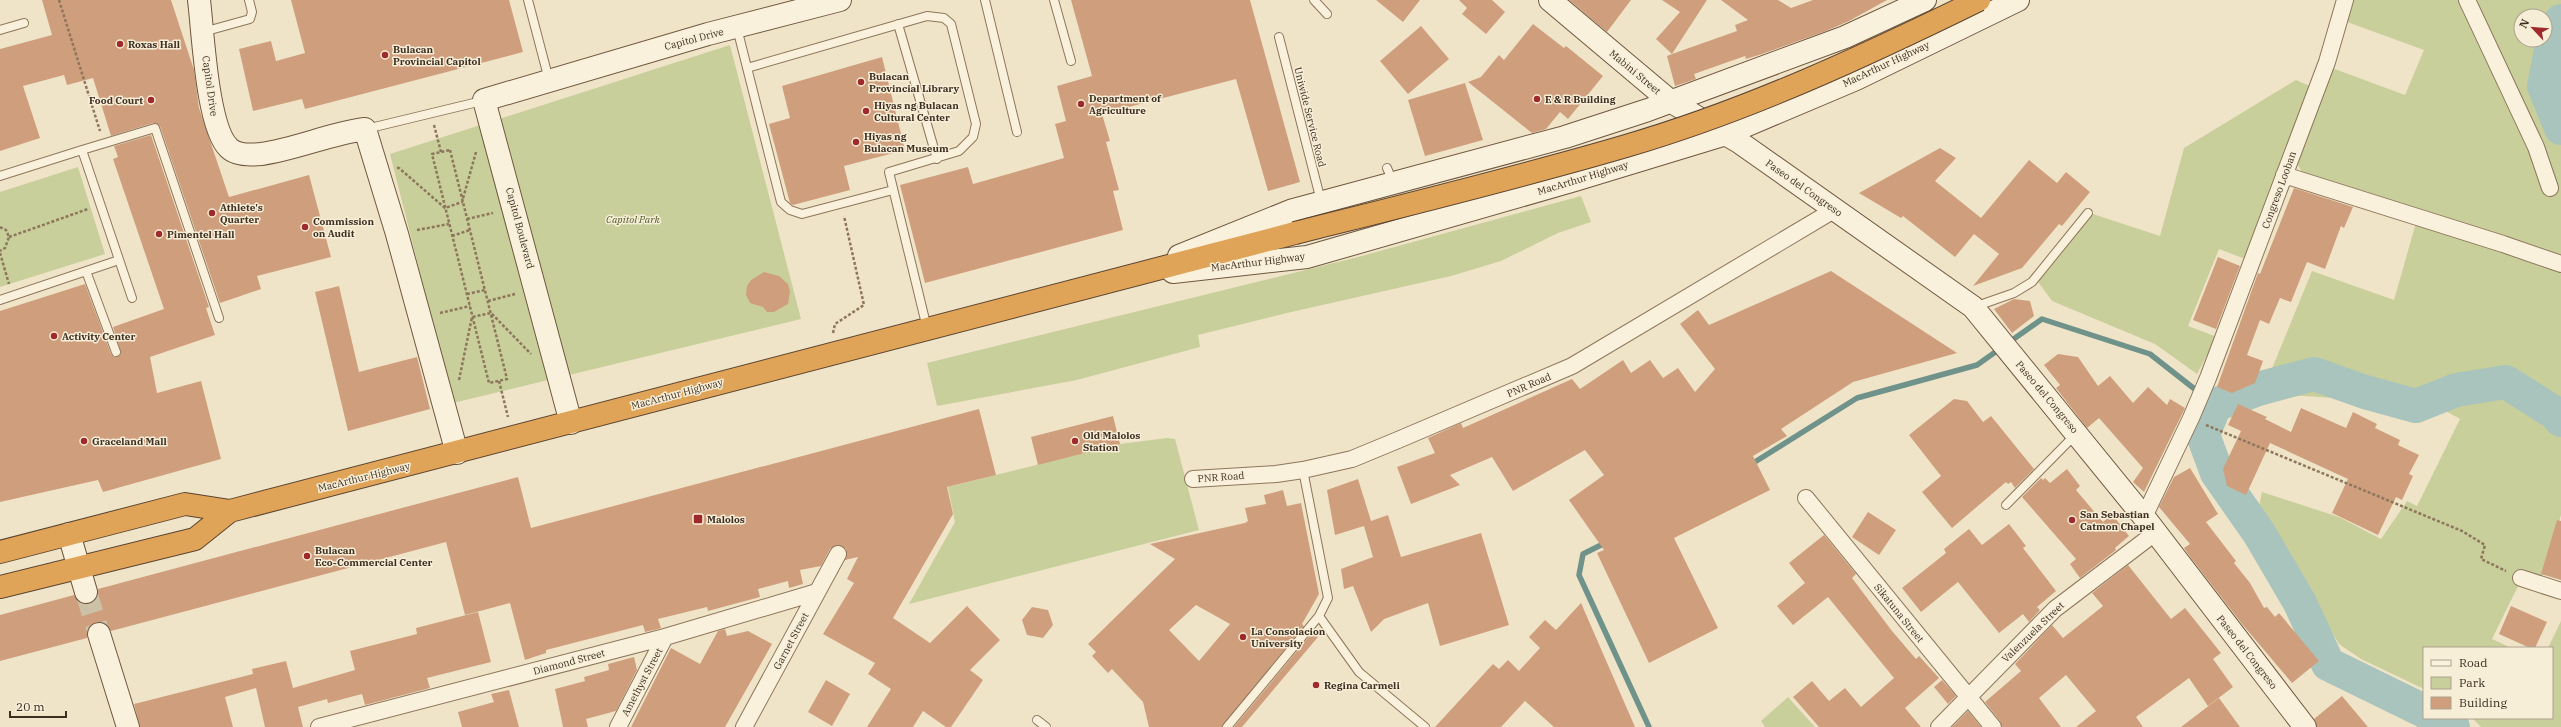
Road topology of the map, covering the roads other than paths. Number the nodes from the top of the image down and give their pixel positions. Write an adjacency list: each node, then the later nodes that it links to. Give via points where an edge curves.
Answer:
1 (200, 0): 19 (main road, Capitol Drive)
2 (249, 0): 19 (lane, via 252,12 250,19)
3 (528, 0): 23 (lane)
4 (840, 0): 17 (main road, Capitol Drive)
5 (985, 0): 27 (lane)
6 (1054, 0): 21 (lane)
7 (1314, 0): 14 (lane)
8 (1550, 0): 25 (main road, Mabini Street)
9 (1926, 0): 25 (main road, MacArthur Highway, via 1845,37)
10 (1979, 0): 41 (highway, MacArthur Highway, bridge, via 1863,57 1741,106 1627,146)
11 (2018, 0): 28 (main road, MacArthur Highway, via 1856,79)
12 (2345, 0): 31 (street, Congreso Looban, via 2327,62)
13 (2467, 0): 33 (street, via 2536,147)
14 (1327, 14)
15 (24, 23): 18 (lane)
16 (898, 24): 22 (lane); 30 (lane); 30 (lane, via 935,15 951,24 976,124 968,144 959,151)
17 (737, 28): 22 (lane); 23 (main road, Capitol Drive)
18 (0, 30)
19 (203, 32): 26 (main road, Capitol Drive, via 214,116 221,139 230,149 242,154 261,154 346,131)
20 (1279, 37): 35 (lane, Uniwide Service Road)
21 (1071, 61)
22 (747, 68): 34 (lane, via 781,202 790,210 802,214)
23 (549, 80): 24 (main road)
24 (484, 100): 26 (lane); 48 (main road, Capitol Boulevard, via 537,288)
25 (1670, 101): 28 (main road, Mabini Street); 35 (main road, MacArthur Highway, via 1565,137 1390,175)
26 (365, 130): 50 (main road, via 397,234)
27 (1017, 132)
28 (1726, 134): 36 (main road, Paseo del Congreso); 41 (main road, MacArthur Highway, via 1307,257)
29 (82, 150): 32 (lane); 38 (lane); 45 (lane, via 155,128)
30 (937, 159): 34 (lane, via 889,172)
31 (2284, 175): 39 (street); 56 (street, Congreso Looban, via 2208,378)
32 (0, 176)
33 (2550, 188)
34 (894, 190): 46 (lane)
35 (1321, 202): 41 (main road, MacArthur Highway, via 1293,210)
36 (1834, 210): 44 (main road, Paseo del Congreso); 51 (street, PNR Road, via 1572,366 1352,459)
37 (2088, 212): 44 (lane, via 2032,282 2014,293)
38 (119, 260): 40 (lane); 42 (lane)
39 (2561, 264)
40 (86, 271): 43 (lane); 47 (lane)
41 (1124, 278): 46 (highway, MacArthur Highway)
42 (132, 298)
43 (0, 300)
44 (1973, 307): 49 (main road, Paseo del Congreso)
45 (218, 318)
46 (927, 329): 48 (highway, MacArthur Highway)
47 (116, 352)
48 (571, 422): 50 (highway, MacArthur Highway)
49 (2077, 433): 54 (lane); 56 (main road, Paseo del Congreso)
50 (457, 453): 55 (highway, MacArthur Highway)
51 (1303, 470): 52 (street, PNR Road); 66 (lane, via 1328,598)
52 (1193, 479)
53 (1806, 498): 69 (street, Sikatuna Street)
54 (2006, 505)
55 (230, 511): 57 (highway, MacArthur Highway, via 185,504); 60 (highway, MacArthur Highway, via 195,539)
56 (2149, 525): 69 (street, Valenzuela Street, via 2055,609); 80 (main road, Paseo del Congreso)
57 (69, 534): 58 (highway, MacArthur Highway); 60 (main road)
58 (0, 552)
59 (838, 554): 65 (street, Garnet Street)
60 (78, 567): 62 (highway, MacArthur Highway); 64 (main road)
61 (2521, 578): 63 (street)
62 (0, 587)
63 (2561, 591)
64 (86, 592)
65 (817, 592): 68 (street, Diamond Street); 74 (street, Garnet Street)
66 (1319, 616): 76 (lane); 77 (lane, via 1359,672)
67 (99, 634): 71 (main road)
68 (665, 636): 72 (street, Diamond Street); 73 (street, Amethyst Street)
69 (1968, 698): 78 (street, Valenzuela Street); 79 (street, Sikatuna Street)
70 (1037, 720): 75 (lane)
71 (128, 727)
72 (319, 727)
73 (618, 727)
74 (744, 727)
75 (1046, 727)
76 (1227, 727)
77 (1425, 727)
78 (1939, 727)
79 (1993, 727)
80 (2305, 727)

